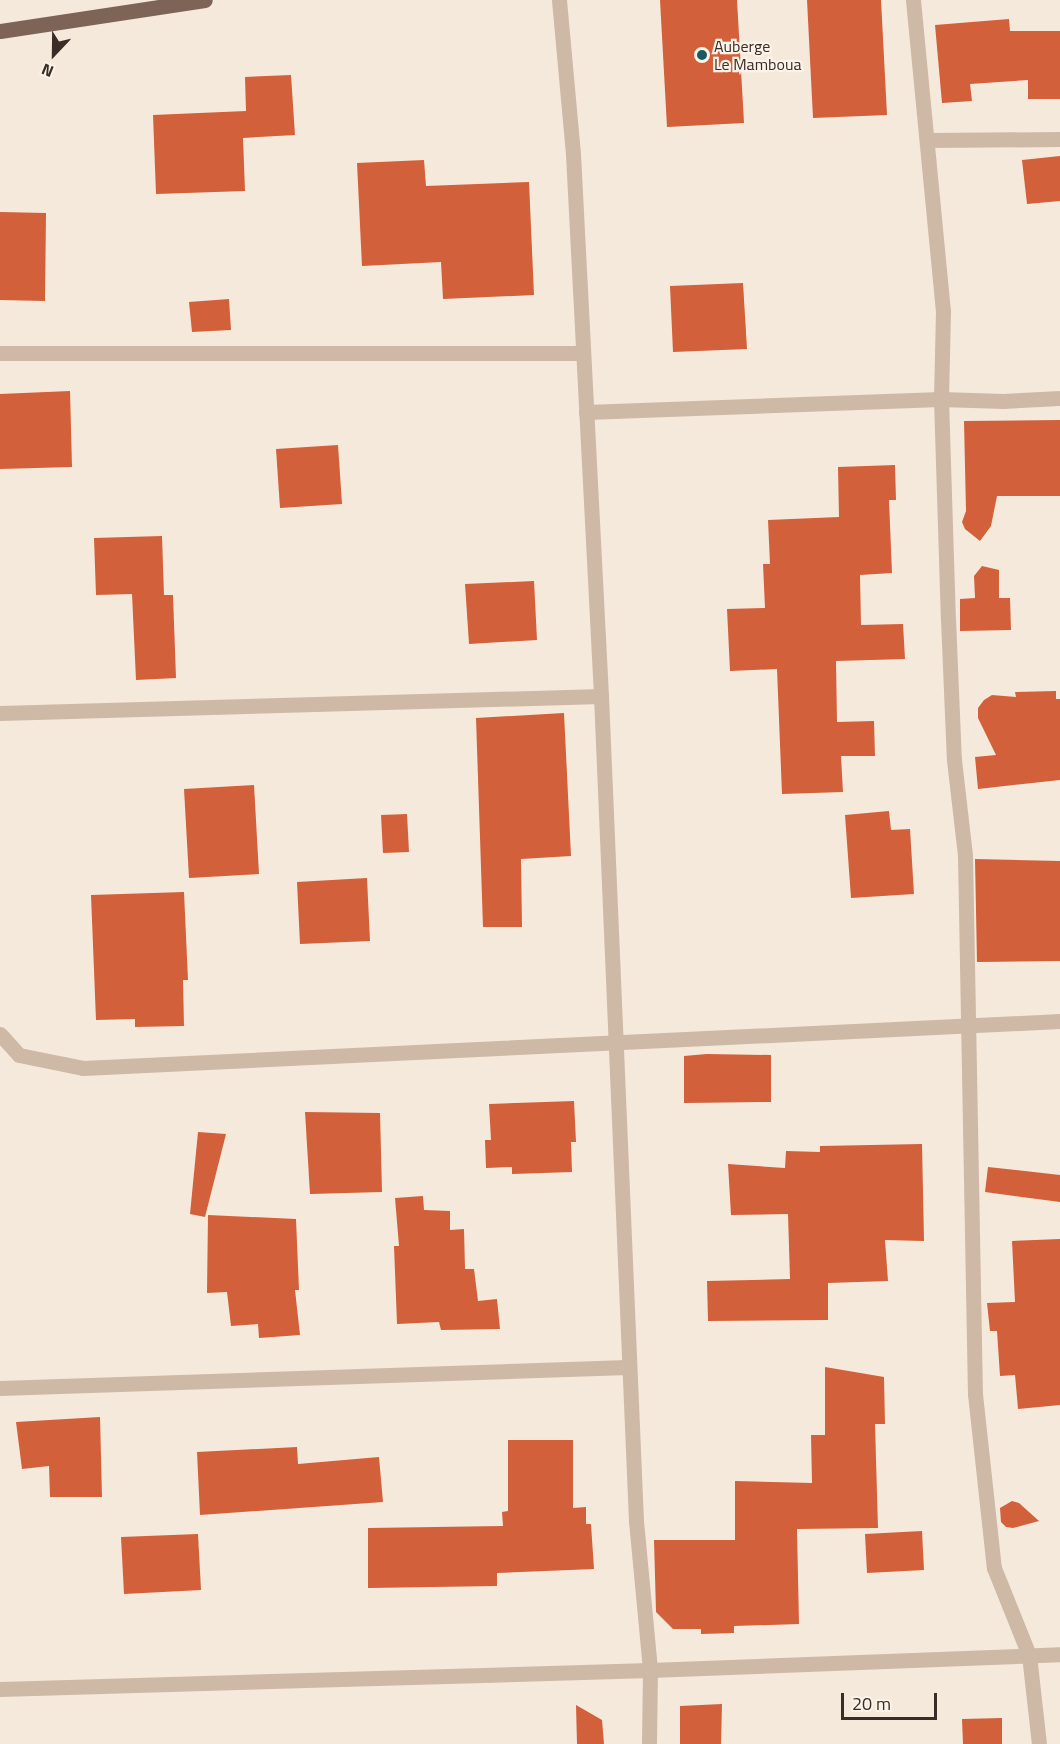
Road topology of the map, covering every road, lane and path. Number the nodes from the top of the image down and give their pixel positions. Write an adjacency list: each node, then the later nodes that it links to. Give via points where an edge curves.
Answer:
1 (205, 0): 4 (main road)
2 (559, 0): 8 (street, via 573,154)
3 (913, 0): 6 (street)
4 (0, 31)
5 (1060, 139): 6 (street)
6 (927, 140): 10 (street, via 943,311)
7 (0, 353): 8 (street)
8 (582, 353): 11 (street)
9 (1060, 398): 10 (street, via 1003,402)
10 (941, 399): 11 (street); 15 (street, via 954,760 965,855)
11 (586, 412): 12 (street)
12 (601, 696): 13 (street); 17 (street)
13 (0, 713)
14 (1060, 1021): 15 (street)
15 (967, 1025): 17 (street); 21 (street, via 975,1394 994,1568)
16 (0, 1034): 17 (street, via 19,1054 83,1068)
17 (616, 1040): 18 (street)
18 (628, 1367): 19 (street); 22 (street, via 636,1521)
19 (0, 1388)
20 (1060, 1654): 21 (street)
21 (1029, 1655): 22 (street); 25 (street)
22 (650, 1670): 23 (street); 24 (street)
23 (0, 1689)
24 (649, 1744)
25 (1040, 1744)

